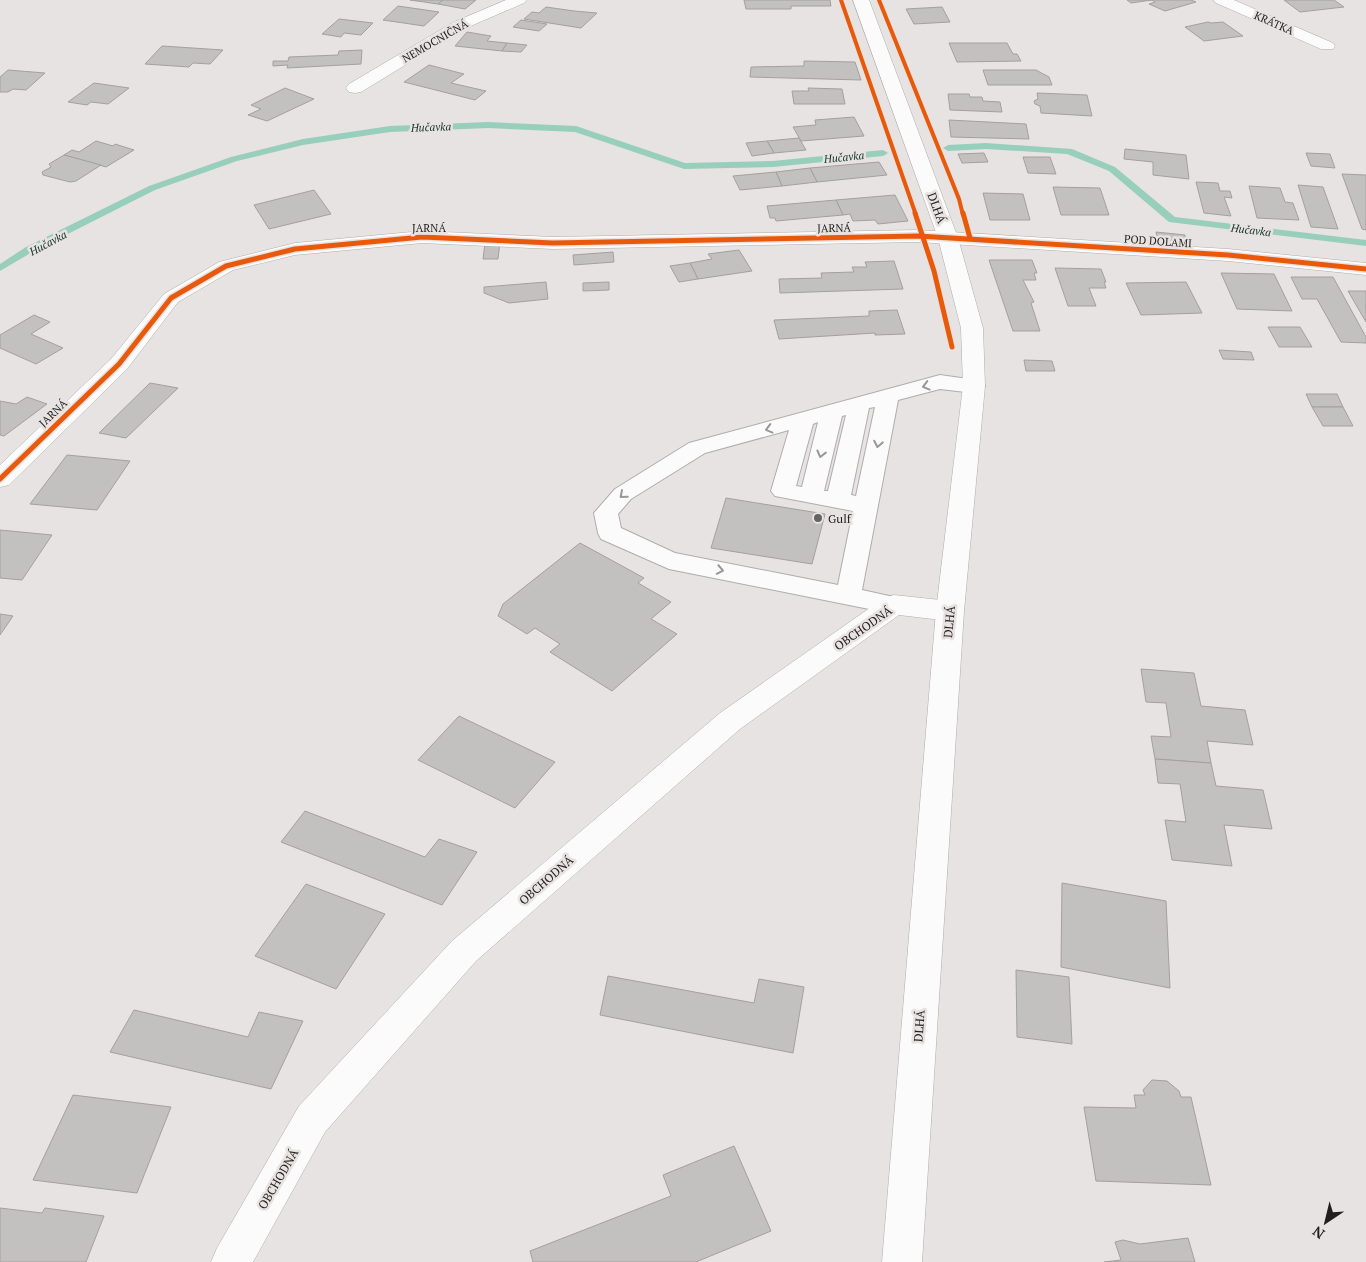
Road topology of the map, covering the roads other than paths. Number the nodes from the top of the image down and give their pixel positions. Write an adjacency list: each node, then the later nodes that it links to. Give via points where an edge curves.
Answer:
1 (519, 0): 5 (street, NEMOCNIČNÁ, via 460,25)
2 (861, 0): 6 (street, DLHÁ)
3 (1221, 0): 4 (street, KRÁTKA)
4 (1327, 46)
5 (355, 88)
6 (948, 238): 7 (street, POD DOLAMI, via 1228,255); 8 (street, DLHÁ, via 972,328); 13 (street, JARNÁ, via 553,243 422,237 295,249 226,266 171,298 119,364)
7 (1366, 269)
8 (974, 386): 9 (lane, one-way to 9, via 940,382); 19 (street, DLHÁ)
9 (888, 396): 10 (lane); 16 (lane, one-way to 16)
10 (859, 404): 11 (lane); 15 (lane)
11 (832, 411): 12 (lane); 14 (lane, one-way to 14)
12 (802, 419): 14 (lane, via 783,492); 17 (lane, one-way to 17, via 696,448 623,494 606,513 610,533 669,560)
13 (0, 478)
14 (811, 496): 15 (lane)
15 (838, 501): 16 (lane)
16 (866, 506): 17 (lane)
17 (848, 596): 18 (lane)
18 (894, 605): 19 (street, OBCHODNÁ); 20 (street, OBCHODNÁ, via 730,721 464,951 312,1119)
19 (950, 611): 21 (street, DLHÁ)
20 (231, 1262)
21 (902, 1262)

